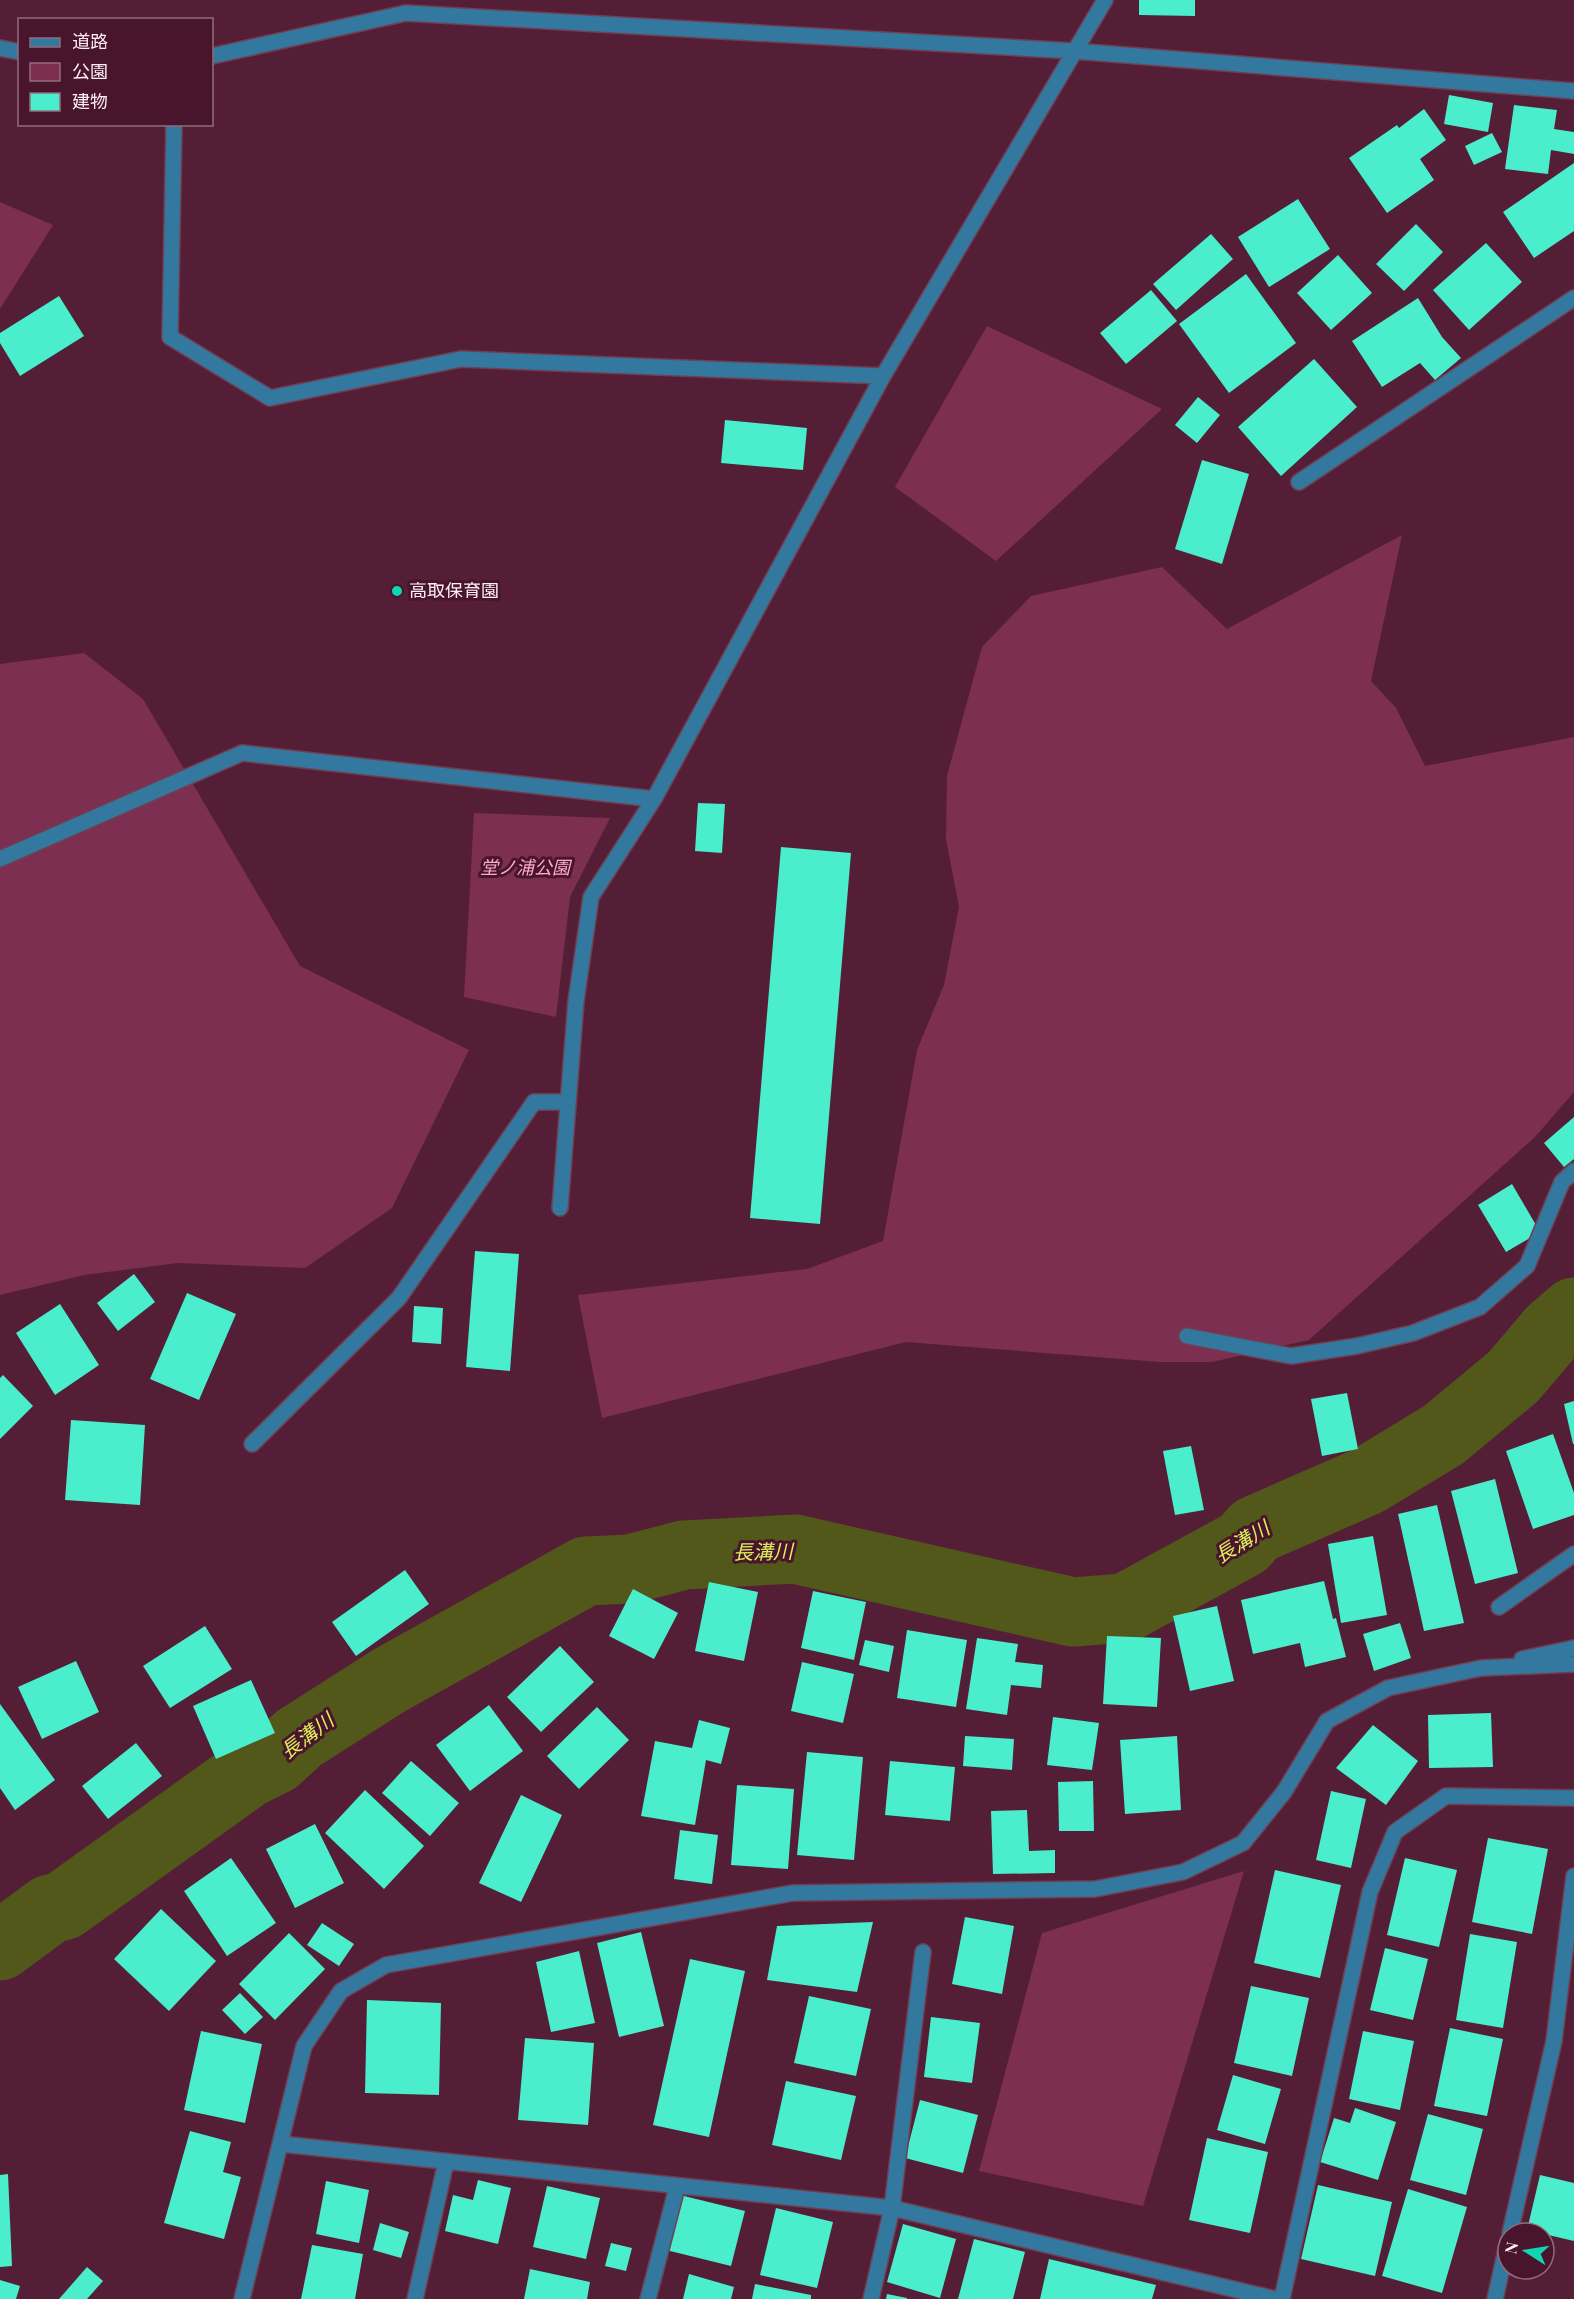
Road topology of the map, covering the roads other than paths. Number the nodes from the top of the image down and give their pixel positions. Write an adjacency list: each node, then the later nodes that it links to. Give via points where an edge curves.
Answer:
1 (1105, 0): 3 (street)
2 (0, 48): 4 (street)
3 (1074, 51): 5 (street, via 406,13); 6 (street); 9 (street)
4 (18, 52)
5 (213, 56)
6 (1574, 91)
7 (174, 126): 9 (street, via 170,337 270,398 461,359)
8 (1574, 298): 10 (street)
9 (883, 376): 11 (street)
10 (1299, 482)
11 (654, 799): 12 (street, via 242,753); 13 (street, via 591,897 576,1001)
12 (0, 859)
13 (568, 1102): 15 (street); 17 (street, via 534,1102 399,1298)
14 (1574, 1172): 16 (street, via 1562,1182 1527,1266 1480,1307 1413,1333 1291,1356)
15 (560, 1208)
16 (1187, 1336)
17 (252, 1444)
18 (1574, 1554): 19 (street)
19 (1499, 1607)
20 (1574, 1648): 22 (street)
21 (1574, 1664): 22 (street)
22 (1481, 1668): 26 (street, via 1388,1688 1327,1721 1284,1792 1243,1843 1183,1872 1095,1889 794,1893 386,1965 341,1991 304,2046)
23 (1574, 1798): 38 (street, via 1446,1796 1395,1832 1370,1892)
24 (1574, 1876): 30 (street, via 1554,2041)
25 (923, 1952): 29 (street)
26 (281, 2144): 27 (street); 33 (street)
27 (446, 2162): 28 (street); 34 (street)
28 (676, 2187): 29 (street); 35 (street)
29 (892, 2208): 32 (street); 36 (street)
30 (1513, 2221)
31 (1499, 2281): 39 (street)
32 (1219, 2293): 37 (street)
33 (242, 2299)
34 (415, 2299)
35 (648, 2299)
36 (871, 2299)
37 (1275, 2299)
38 (1282, 2299)
39 (1495, 2299)

